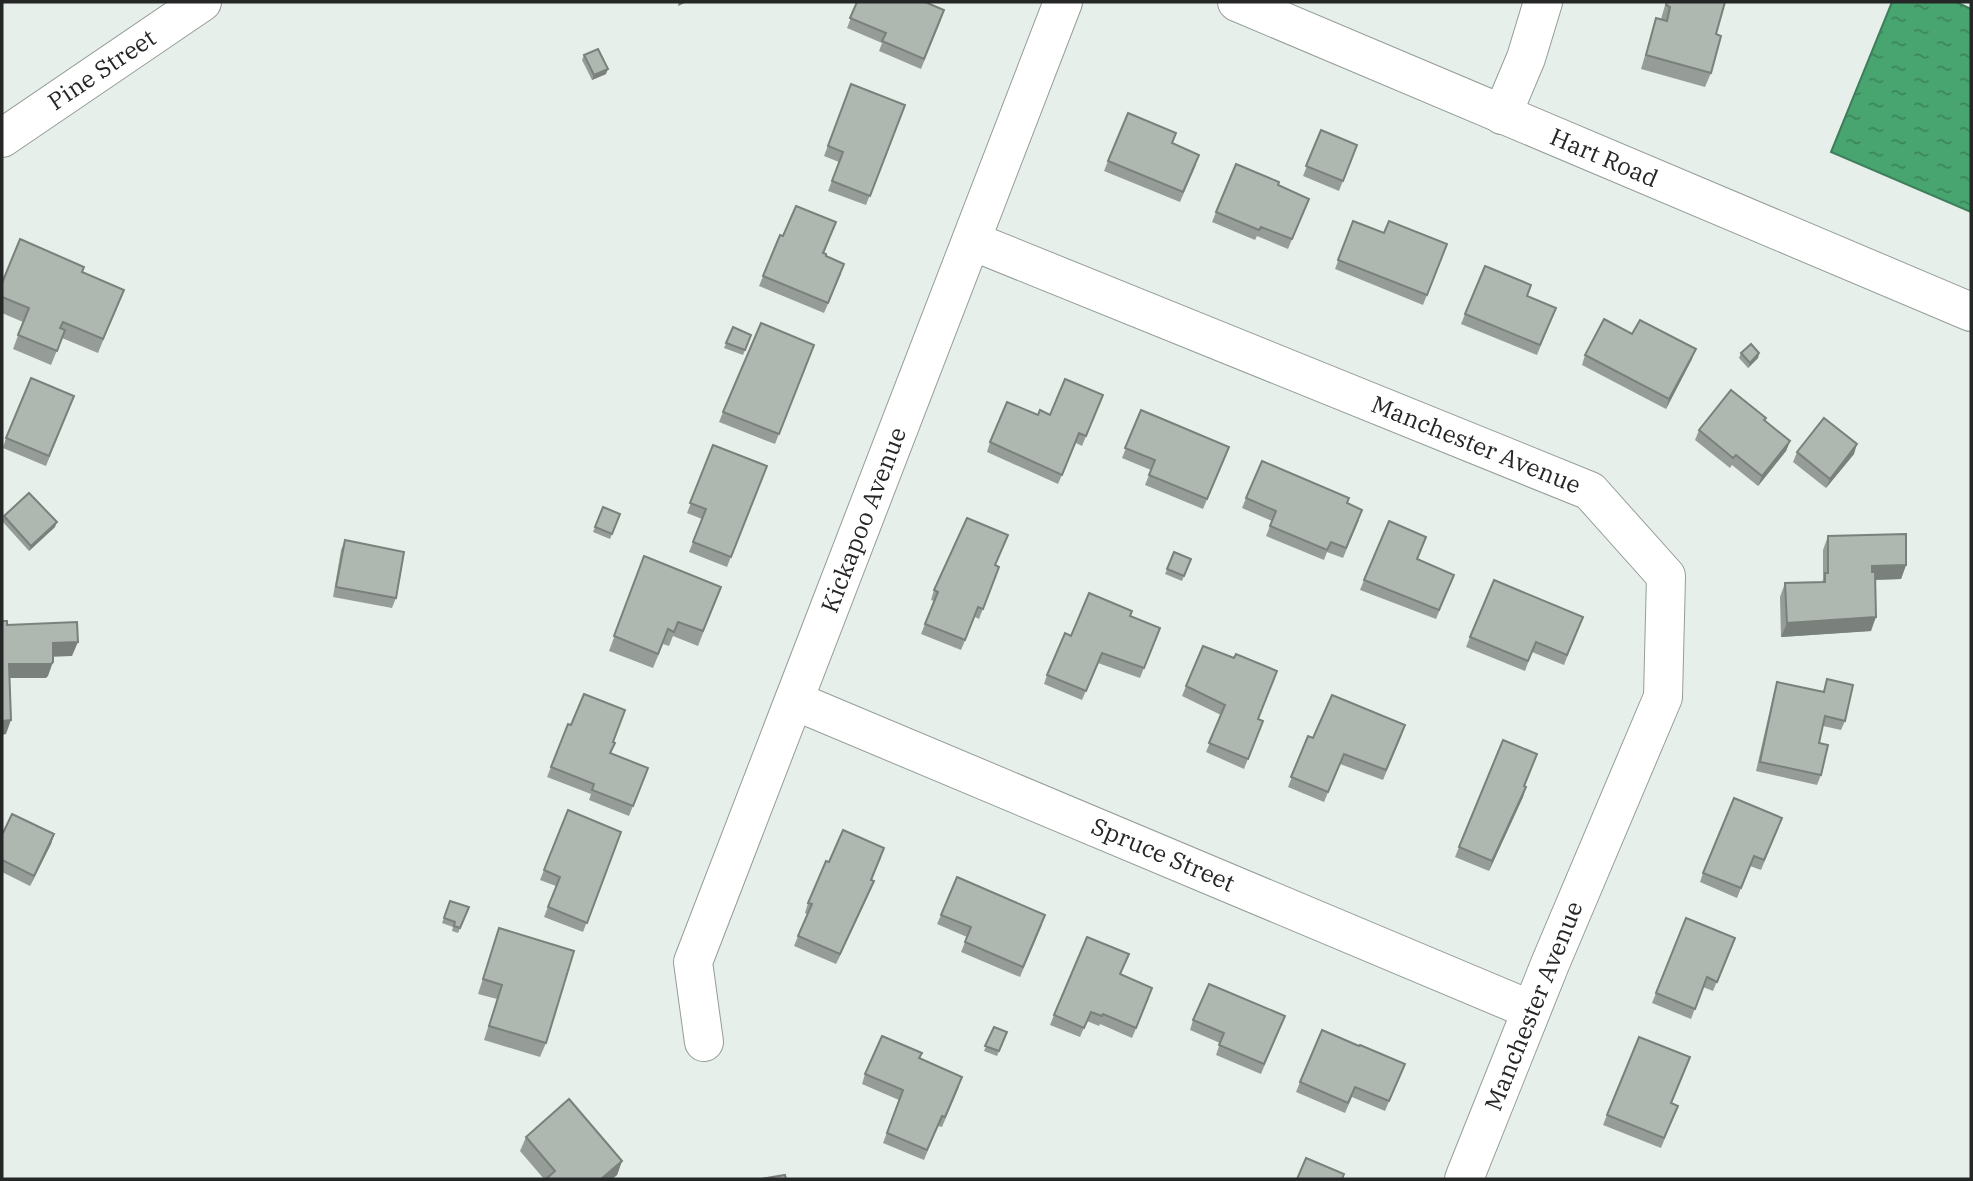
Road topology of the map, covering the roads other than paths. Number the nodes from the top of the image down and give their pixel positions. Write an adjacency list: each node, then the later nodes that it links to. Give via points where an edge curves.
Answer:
1 (202, 2): 6 (street, Pine Street)
2 (1063, 2): 7 (street, Kickapoo Avenue)
3 (1237, 2): 5 (street, Hart Road)
4 (1543, 2): 5 (street)
5 (1502, 115): 8 (street, Hart Road)
6 (2, 138)
7 (972, 241): 9 (street, Kickapoo Avenue); 10 (street, Manchester Avenue, via 1590,491 1666,576 1663,697)
8 (1971, 312)
9 (795, 701): 10 (street, Spruce Street); 11 (street, Kickapoo Avenue, via 693,962)
10 (1531, 1010): 12 (street, Manchester Avenue)
11 (704, 1042)
12 (1464, 1179)

